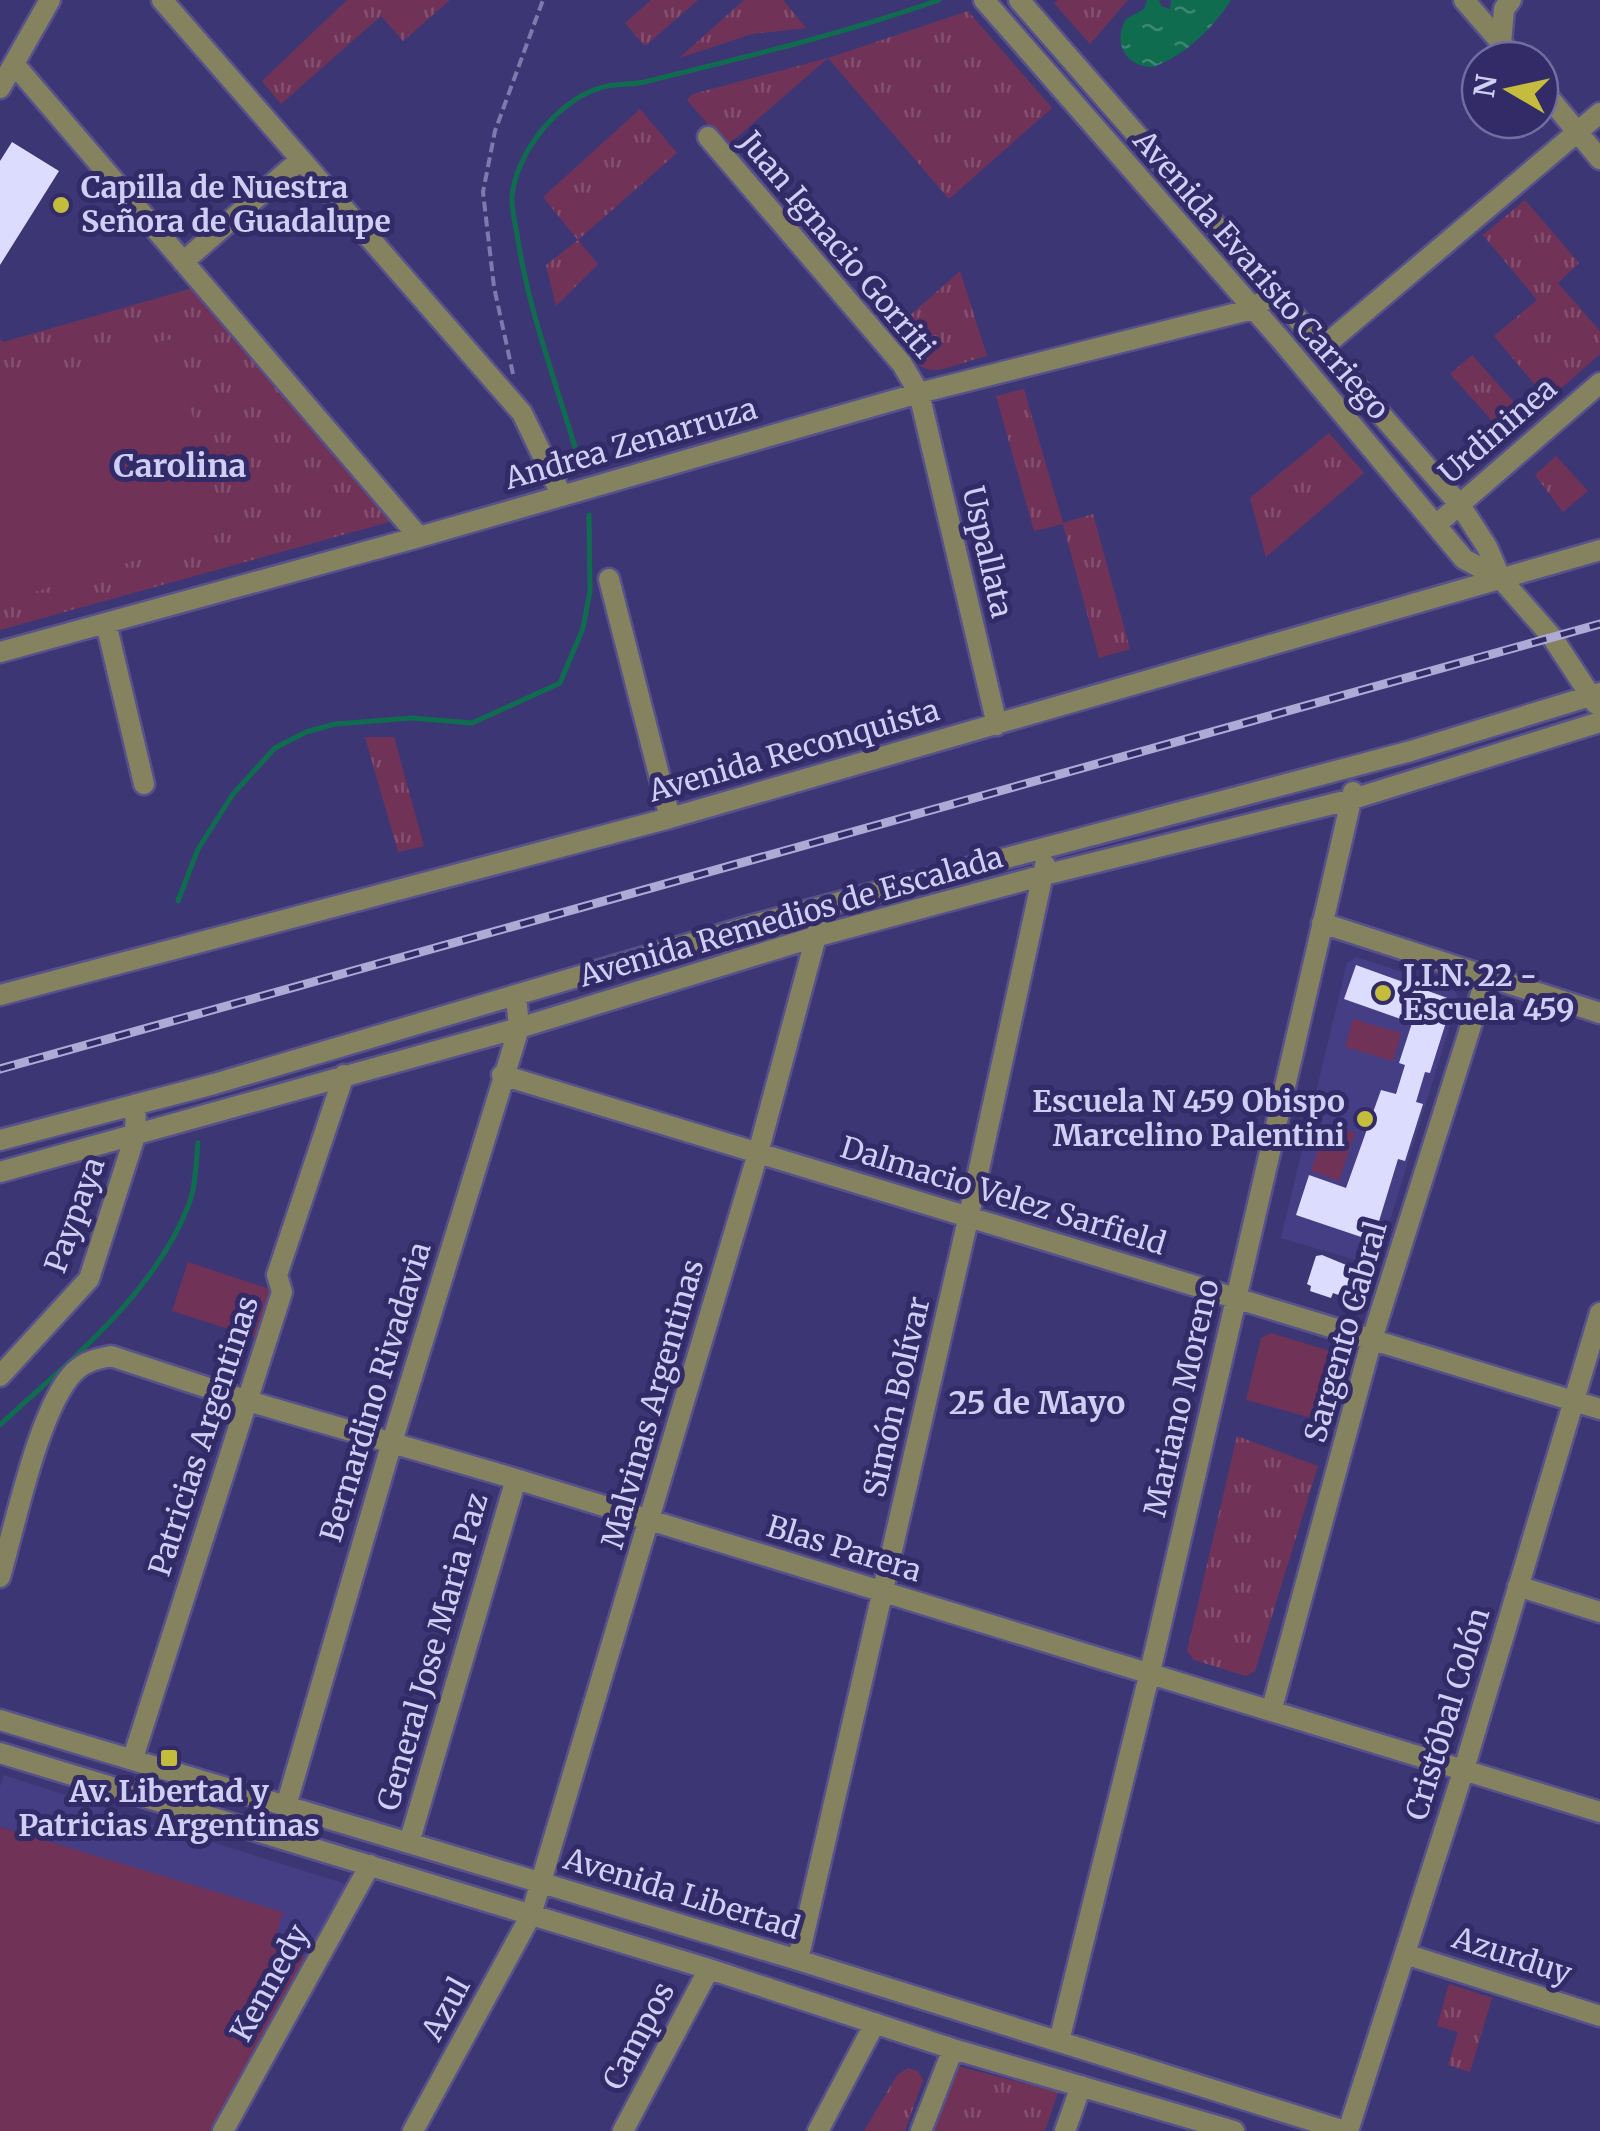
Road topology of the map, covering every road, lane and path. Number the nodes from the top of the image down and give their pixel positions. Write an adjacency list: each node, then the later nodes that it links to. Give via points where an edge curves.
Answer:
1 (50, 0): 10 (street)
2 (162, 0): 17 (street)
3 (543, 0): 22 (path, via 495,131 484,192 494,286)
4 (984, 0): 20 (street, Avenida Evaristo Carriego)
5 (1019, 0): 19 (street, Avenida Evaristo Carriego)
6 (1464, 0): 8 (street)
7 (1510, 0): 9 (street)
8 (1497, 40)
9 (1500, 40)
10 (14, 64): 11 (street); 18 (street)
11 (0, 88)
12 (1560, 110): 14 (street)
13 (1600, 113): 14 (street)
14 (1579, 131): 16 (street); 21 (street)
15 (708, 137): 24 (street, Juan Ignacio Gorriti)
16 (1600, 158)
17 (300, 160): 18 (street); 25 (street, via 522,413)
18 (182, 262): 28 (street)
19 (1275, 292): 20 (street, Andrea Zenarruza); 21 (street, Avenida Evaristo Carriego)
20 (1253, 309): 24 (street, Andrea Zenarruza); 27 (street, Avenida Evaristo Carriego)
21 (1323, 347): 26 (street, Avenida Evaristo Carriego)
22 (514, 377)
23 (1600, 383): 26 (street, Urdininea)
24 (920, 393): 25 (street, Andrea Zenarruza); 36 (street, Uspallata)
25 (562, 496): 28 (street, Andrea Zenarruza)
26 (1460, 504): 27 (street, Urdininea); 31 (street, Avenida Evaristo Carriego)
27 (1436, 525): 31 (street, Avenida Evaristo Carriego, via 1464,559)
28 (419, 537): 32 (street, Andrea Zenarruza)
29 (1600, 550): 31 (street, Avenida Reconquista)
30 (609, 579): 40 (street)
31 (1500, 579): 34 (street, Avenida Evaristo Carriego); 36 (street, Avenida Reconquista)
32 (106, 623): 33 (street, Andrea Zenarruza); 38 (street)
33 (0, 652)
34 (1597, 701): 37 (street, Avenida Remedios de Escalada)
35 (1600, 722): 39 (street, Avenida Remedios de Escalada)
36 (997, 725): 40 (street, Avenida Reconquista)
37 (1353, 766): 39 (street, Mariano Moreno); 41 (street, Avenida Remedios de Escalada)
38 (144, 784)
39 (1353, 800): 42 (street, Avenida Remedios de Escalada); 44 (street, Mariano Moreno)
40 (670, 818): 47 (street, Avenida Reconquista)
41 (1046, 846): 42 (street, Simón Bolívar); 43 (street, Avenida Remedios de Escalada)
42 (1044, 875): 45 (street, Avenida Remedios de Escalada); 58 (street, Simón Bolívar)
43 (819, 907): 45 (street, Malvinas Argentinas); 48 (street, Avenida Remedios de Escalada)
44 (1322, 923): 46 (street); 59 (street, Mariano Moreno)
45 (818, 936): 50 (street, Avenida Remedios de Escalada); 56 (street, Malvinas Argentinas)
46 (1487, 975): 49 (street); 61 (street, Sargento Cabral)
47 (0, 995)
48 (516, 995): 50 (street, Bernardino Rivadavia); 53 (street, Avenida Remedios de Escalada)
49 (1600, 1013)
50 (518, 1028): 51 (street, Avenida Remedios de Escalada); 52 (street, Bernardino Rivadavia)
51 (344, 1076): 54 (street, Avenida Remedios de Escalada); 64 (street, Patricias Argentinas, via 277,1275 282,1292)
52 (502, 1076): 56 (street, Dalmacio Velez Sarfield); 66 (street, Bernardino Rivadavia)
53 (140, 1103): 54 (street, Paypaya); 55 (street, Avenida Remedios de Escalada)
54 (144, 1132): 57 (street, Avenida Remedios de Escalada); 62 (street, Paypaya, via 89,1279)
55 (0, 1140)
56 (758, 1154): 58 (street, Dalmacio Velez Sarfield); 68 (street, Malvinas Argentinas)
57 (0, 1172)
58 (969, 1215): 59 (street, Dalmacio Velez Sarfield); 71 (street, Simón Bolívar)
59 (1235, 1300): 61 (street, Dalmacio Velez Sarfield); 73 (street, Mariano Moreno)
60 (1600, 1313): 63 (street, Cristóbal Colón)
61 (1372, 1339): 63 (street, Dalmacio Velez Sarfield); 74 (street, Sargento Cabral)
62 (0, 1376)
63 (1572, 1400): 65 (street, Dalmacio Velez Sarfield); 70 (street, Cristóbal Colón)
64 (248, 1401): 66 (street, Blas Parera); 69 (street, Blas Parera, via 110,1356 74,1372 47,1415); 77 (street, Patricias Argentinas)
65 (1600, 1409)
66 (392, 1442): 67 (street, Blas Parera); 79 (street, Bernardino Rivadavia)
67 (516, 1478): 68 (street, Blas Parera); 81 (street, General Jose Maria Paz)
68 (650, 1521): 71 (street, Blas Parera); 83 (street, Malvinas Argentinas)
69 (0, 1578)
70 (1518, 1586): 72 (street); 78 (street, Cristóbal Colón)
71 (883, 1593): 73 (street, Blas Parera); 86 (street, Simón Bolívar)
72 (1600, 1612)
73 (1150, 1672): 74 (street, Blas Parera); 90 (street, Mariano Moreno)
74 (1272, 1708): 78 (street, Blas Parera)
75 (0, 1720): 77 (street, Avenida Libertad)
76 (0, 1753): 82 (street)
77 (133, 1758): 79 (street, Avenida Libertad)
78 (1464, 1769): 80 (street, Blas Parera); 85 (street, Cristóbal Colón)
79 (286, 1806): 81 (street, Avenida Libertad)
80 (1600, 1812)
81 (409, 1843): 83 (street, Avenida Libertad)
82 (370, 1865): 84 (street); 94 (street, Kennedy)
83 (541, 1882): 84 (street, Malvinas Argentinas); 86 (street, Avenida Libertad)
84 (532, 1915): 87 (street); 95 (street, Azul)
85 (1406, 1954): 88 (street, Azurduy); 100 (street, Cristóbal Colón)
86 (798, 1960): 90 (street, Avenida Libertad)
87 (709, 1969): 89 (street); 96 (street, Campos)
88 (1600, 2016)
89 (875, 2023): 91 (street); 97 (street)
90 (1059, 2041): 100 (street, Avenida Libertad)
91 (954, 2049): 92 (street); 98 (street)
92 (1081, 2086): 93 (street); 99 (street)
93 (1226, 2130)
94 (223, 2131)
95 (413, 2131)
96 (623, 2131)
97 (818, 2131)
98 (921, 2131)
99 (1065, 2131)
100 (1346, 2131)

